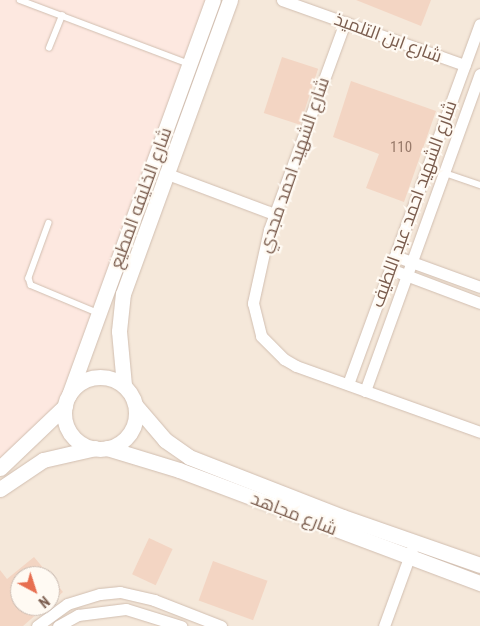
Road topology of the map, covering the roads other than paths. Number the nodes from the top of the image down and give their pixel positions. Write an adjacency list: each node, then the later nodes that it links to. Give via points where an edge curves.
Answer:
1 (20, 0): 5 (lane)
2 (213, 0): 9 (street, شارع الخليفه المطيع)
3 (230, 0): 12 (street, شارع الخليفه المطيع)
4 (282, 0): 6 (street, شارع ابن التلميذ)
5 (62, 16): 8 (lane); 9 (lane)
6 (345, 22): 10 (street, شارع ابن التلميذ); 15 (street, شارع الشهيد احمد مجدي)
7 (480, 24): 10 (street, شارع الشهيد احمد عبد اللطيف)
8 (49, 48)
9 (190, 65): 17 (street, شارع الخليفه المطيع)
10 (465, 65): 18 (street, شارع الشهيد احمد عبد اللطيف)
11 (480, 74): 13 (street, شارع الشهيد احمد عبد اللطيف)
12 (165, 173): 15 (street); 17 (street, شارع الخليفه المطيع)
13 (445, 173): 14 (lane); 19 (street, شارع الشهيد احمد عبد اللطيف)
14 (480, 185)
15 (274, 214): 25 (street, شارع الشهيد احمد مجدي, via 252,303 261,336 296,366)
16 (50, 223): 24 (lane, via 29,278 31,285)
17 (133, 242): 24 (street, شارع الخليفه المطيع); 26 (street, شارع الخليفه المطيع, via 120,313)
18 (395, 256): 19 (street); 20 (street, شارع الشهيد احمد عبد اللطيف)
19 (413, 262): 21 (street, شارع الشهيد احمد عبد اللطيف); 22 (street)
20 (390, 269): 21 (street); 25 (street, شارع الشهيد احمد عبد اللطيف)
21 (408, 276): 23 (street); 27 (street, شارع الشهيد احمد عبد اللطيف)
22 (480, 286)
23 (480, 303)
24 (100, 314): 28 (street, شارع الخليفه المطيع)
25 (348, 384): 27 (street, شارع الشهيد احمد مجدي)
26 (124, 385): 28 (street, via 113,379 94,378 77,385); 29 (street)
27 (365, 391): 30 (street, شارع الشهيد احمد مجدي)
28 (67, 401): 31 (street, via 68,429 75,438); 32 (street, شارع الخليفه المطيع)
29 (136, 406): 31 (street, via 136,418 127,438); 34 (street, شارع مجاهد, via 165,440 190,457)
30 (480, 432)
31 (101, 448): 33 (street, via 44,460); 35 (street, شارع مجاهد, via 179,470)
32 (0, 468)
33 (0, 489)
34 (414, 542): 35 (street); 36 (street, شارع مجاهد)
35 (408, 558): 37 (street, شارع مجاهد); 42 (street)
36 (480, 565)
37 (480, 583)
38 (37, 626): 41 (street, via 67,604 120,592 154,600)
39 (58, 626): 40 (street, via 78,615 126,609)
40 (181, 626)
41 (221, 626)
42 (384, 626)

